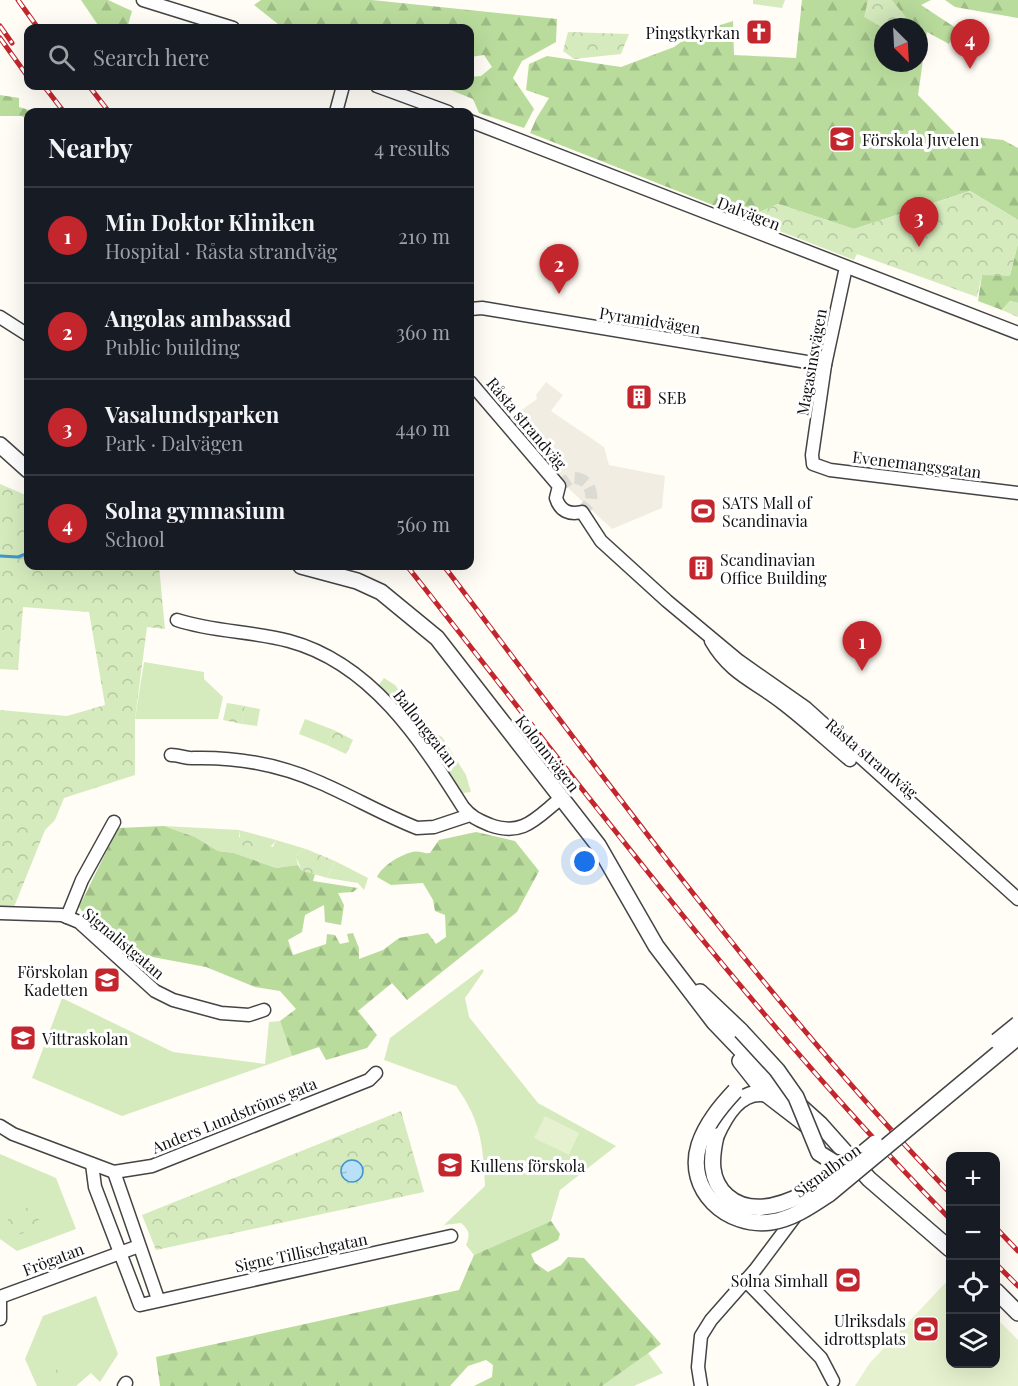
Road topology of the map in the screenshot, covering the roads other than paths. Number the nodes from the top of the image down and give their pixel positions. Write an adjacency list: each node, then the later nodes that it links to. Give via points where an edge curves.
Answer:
1 (146, 1): 2 (street)
2 (220, 24)
3 (342, 90): 5 (street)
4 (388, 90): 6 (street)
5 (337, 108)
6 (437, 108)
7 (474, 123): 8 (street, Dalvägen)
8 (846, 267): 12 (street, Dalvägen); 13 (street, Magasinsvägen)
9 (474, 309): 13 (street, Pyramidvägen)
10 (0, 317): 11 (street)
11 (24, 332)
12 (1018, 333)
13 (825, 365): 17 (street, Magasinsvägen)
14 (474, 387): 23 (street, Råsta strandväg, via 559,486 556,498 562,509 575,514 582,512 601,541)
15 (0, 445): 18 (street)
16 (0, 463): 19 (street)
17 (813, 464): 20 (street, Evenemangsgatan, via 830,470)
18 (24, 467)
19 (24, 470)
20 (1018, 492)
21 (317, 570): 25 (street, Kolonnvägen, via 381,592 437,638)
22 (177, 620): 26 (street, Ballonggatan, via 290,641 340,661 397,713)
23 (708, 635): 28 (street, Råsta strandväg, via 806,708); 28 (street, Råsta strandväg, via 723,661 781,702)
24 (171, 755): 26 (street, via 245,760 282,769 417,828 434,827)
25 (560, 799): 26 (street, via 515,830 506,831); 31 (street, Kolonnvägen, via 611,864)
26 (470, 815)
27 (114, 822): 30 (street, Signalistgatan)
28 (1018, 902)
29 (0, 913): 30 (street, Signalistgatan)
30 (67, 917): 32 (street, Signalistgatan, via 79,922 155,991 173,1000 221,1013 249,1015)
31 (667, 962): 33 (street, Kolonnvägen); 44 (street, bridge, via 777,1070 796,1097 819,1153 835,1163)
32 (264, 1010)
33 (714, 1022): 36 (street, Kolonnvägen); 41 (street, Kolonnvägen)
34 (1018, 1024): 44 (street, Signalbron, bridge)
35 (1018, 1037): 39 (street, Signalbron, bridge, via 829,1194 799,1213 769,1222 749,1221 717,1208 703,1190 697,1173 697,1156 704,1135)
36 (730, 1051): 38 (street, Kolonnvägen); 39 (street, Kolonnvägen, via 740,1078)
37 (376, 1073): 45 (street, Anders Lundströms gata, via 369,1080 152,1166)
38 (754, 1079): 39 (street); 40 (street, Kolonnvägen); 41 (street, Kolonnvägen)
39 (735, 1091)
40 (766, 1094): 44 (street, Kolonnvägen, via 804,1121 831,1150); 44 (street, Signalbron, bridge, via 755,1093 743,1099 728,1114 716,1136 712,1164 721,1190 730,1198 754,1207 782,1204)
41 (802, 1106): 44 (street, Kolonnvägen)
42 (0, 1126): 43 (street, Anders Lundströms gata)
43 (92, 1164): 45 (street, Anders Lundströms gata); 49 (street, Signe Tillischgatan, via 95,1187)
44 (853, 1165): 47 (street, Kolonnvägen); 50 (street, via 800,1211)
45 (114, 1172): 48 (street)
46 (451, 1236): 53 (street, Signe Tillischgatan)
47 (946, 1245)
48 (139, 1246): 49 (street); 53 (street)
49 (119, 1253): 52 (street, Frögatan); 53 (street, Signe Tillischgatan, via 140,1305)
50 (745, 1280): 57 (street, via 821,1358); 58 (street, via 701,1336)
51 (1000, 1295): 55 (street)
52 (0, 1297)
53 (158, 1299)
54 (0, 1302): 56 (street)
55 (1018, 1313)
56 (0, 1319)
57 (832, 1381)
58 (701, 1386)

